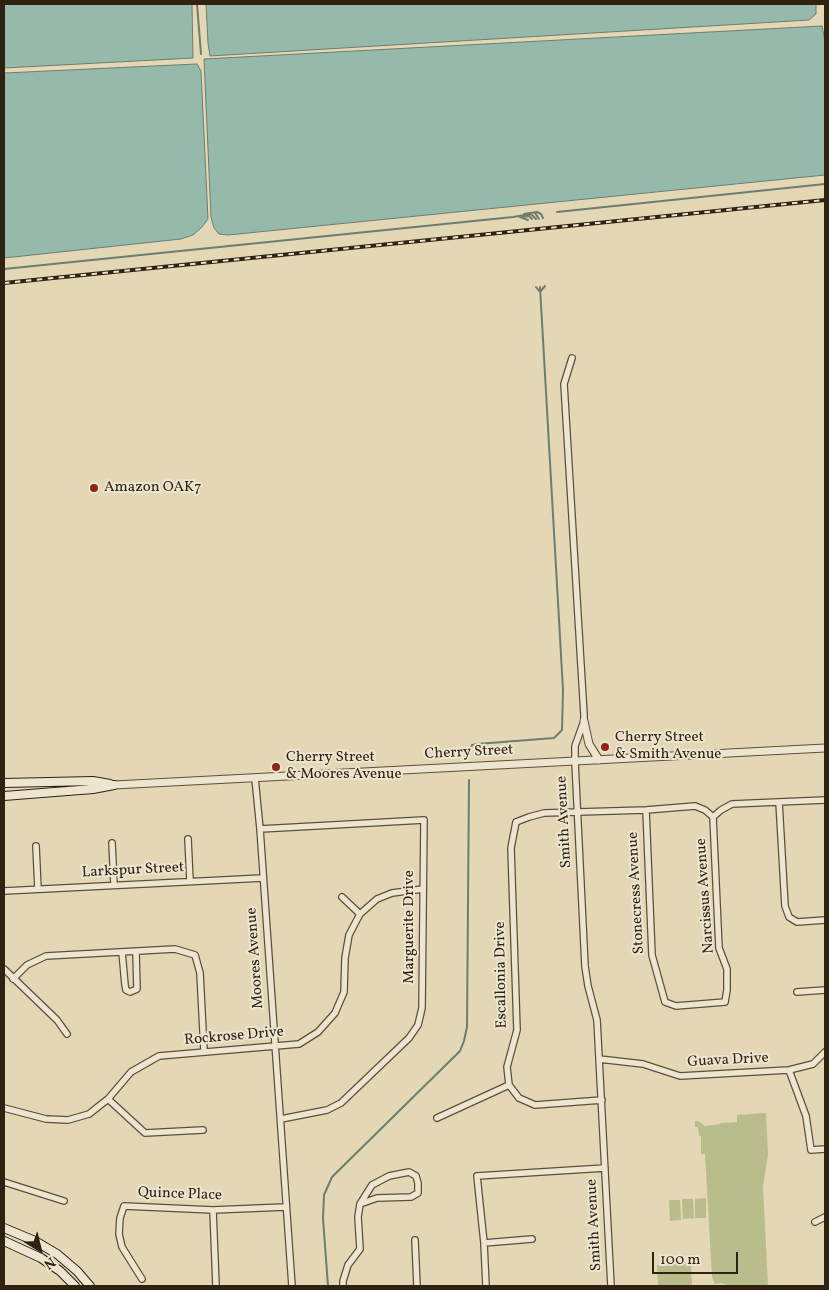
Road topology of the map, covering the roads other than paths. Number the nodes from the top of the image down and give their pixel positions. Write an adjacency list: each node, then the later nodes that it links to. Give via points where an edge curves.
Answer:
1 (572, 358): 2 (street, Smith Avenue, via 564,384)
2 (584, 721): 4 (street, via 589,744); 5 (street, Smith Avenue, via 575,746)
3 (825, 748): 4 (street, Cherry Street)
4 (599, 760): 5 (street, Cherry Street)
5 (575, 762): 6 (street, Cherry Street); 13 (street, Smith Avenue)
6 (255, 778): 8 (street, Cherry Street); 15 (street, Moores Avenue)
7 (4, 783): 8 (main road, Cherry Street, via 93,781)
8 (114, 785): 9 (main road, Cherry Street)
9 (4, 796)
10 (825, 800): 11 (street)
11 (779, 802): 14 (street, via 732,804); 27 (street, via 785,906 790,917 797,922)
12 (646, 810): 13 (street); 14 (street, via 695,806); 34 (street, Stonecress Avenue, via 652,955)
13 (577, 812): 39 (street, Smith Avenue, via 585,966 597,1020); 41 (street, Escallonia Drive, via 544,813 516,822 511,848 516,1030 507,1067)
14 (713, 817): 34 (street, Narcissus Avenue, via 720,948 727,969 725,1002 676,1006)
15 (260, 829): 19 (street, Moores Avenue); 22 (street, Marguerite Drive, via 424,820)
16 (188, 839): 20 (street)
17 (112, 843): 21 (street)
18 (36, 846): 23 (street)
19 (263, 878): 20 (street, Larkspur Street); 36 (street, Moores Avenue)
20 (190, 880): 21 (street, Larkspur Street)
21 (114, 884): 23 (street, Larkspur Street)
22 (423, 888): 26 (street, Rockrose Drive, via 392,893); 46 (street, Marguerite Drive, via 422,1008 418,1024 409,1038 341,1103 327,1110)
23 (38, 889): 24 (street, Larkspur Street)
24 (4, 891)
25 (342, 898): 26 (street)
26 (360, 914): 36 (street, Rockrose Drive, via 349,935 344,992 335,1013 318,1032 299,1044)
27 (825, 920)
28 (122, 952): 29 (street); 29 (street, via 124,985 130,992 137,989); 31 (street, via 46,956 27,966)
29 (136, 952): 37 (street, via 175,949 195,955 200,972)
30 (4, 969): 31 (street)
31 (13, 979): 35 (street, via 57,1020)
32 (825, 990): 33 (street)
33 (797, 992)
34 (665, 1002)
35 (66, 1034)
36 (274, 1046): 37 (street, Rockrose Drive); 46 (street, Moores Avenue)
37 (204, 1051): 42 (street, Rockrose Drive, via 160,1056 131,1072)
38 (825, 1052): 40 (street, Guava Drive, via 813,1064)
39 (599, 1060): 40 (street, Guava Drive, via 643,1064 680,1076); 43 (street, Smith Avenue)
40 (789, 1070): 48 (street, via 806,1116 811,1150)
41 (509, 1085): 43 (street, via 519,1098 535,1105); 45 (street)
42 (108, 1099): 44 (street, Rockrose Drive, via 89,1114 68,1120 46,1119); 47 (street, via 145,1133)
43 (602, 1100): 49 (street, Smith Avenue)
44 (4, 1108)
45 (437, 1118)
46 (281, 1119): 53 (street, Moores Avenue)
47 (203, 1130)
48 (825, 1149)
49 (605, 1168): 61 (street, via 477,1176); 70 (street, Smith Avenue)
50 (4, 1182): 51 (street)
51 (64, 1201)
52 (360, 1204): 52 (street, via 377,1198 411,1197 418,1192 416,1176 409,1172 389,1176 372,1185); 67 (street, via 360,1249 348,1265)
53 (286, 1207): 54 (street, Quince Place); 66 (street, Moores Avenue)
54 (213, 1210): 62 (street, Quince Place, via 124,1206 119,1234 122,1247); 65 (street)
55 (825, 1217): 56 (street)
56 (815, 1222)
57 (4, 1228): 64 (main road, via 58,1254)
58 (532, 1239): 61 (street)
59 (415, 1240): 68 (street)
60 (4, 1241): 63 (main road, via 51,1264)
61 (484, 1243): 69 (street)
62 (142, 1279)
63 (75, 1286)
64 (90, 1286)
65 (216, 1286)
66 (292, 1286)
67 (343, 1286)
68 (417, 1286)
69 (486, 1286)
70 (611, 1286)

